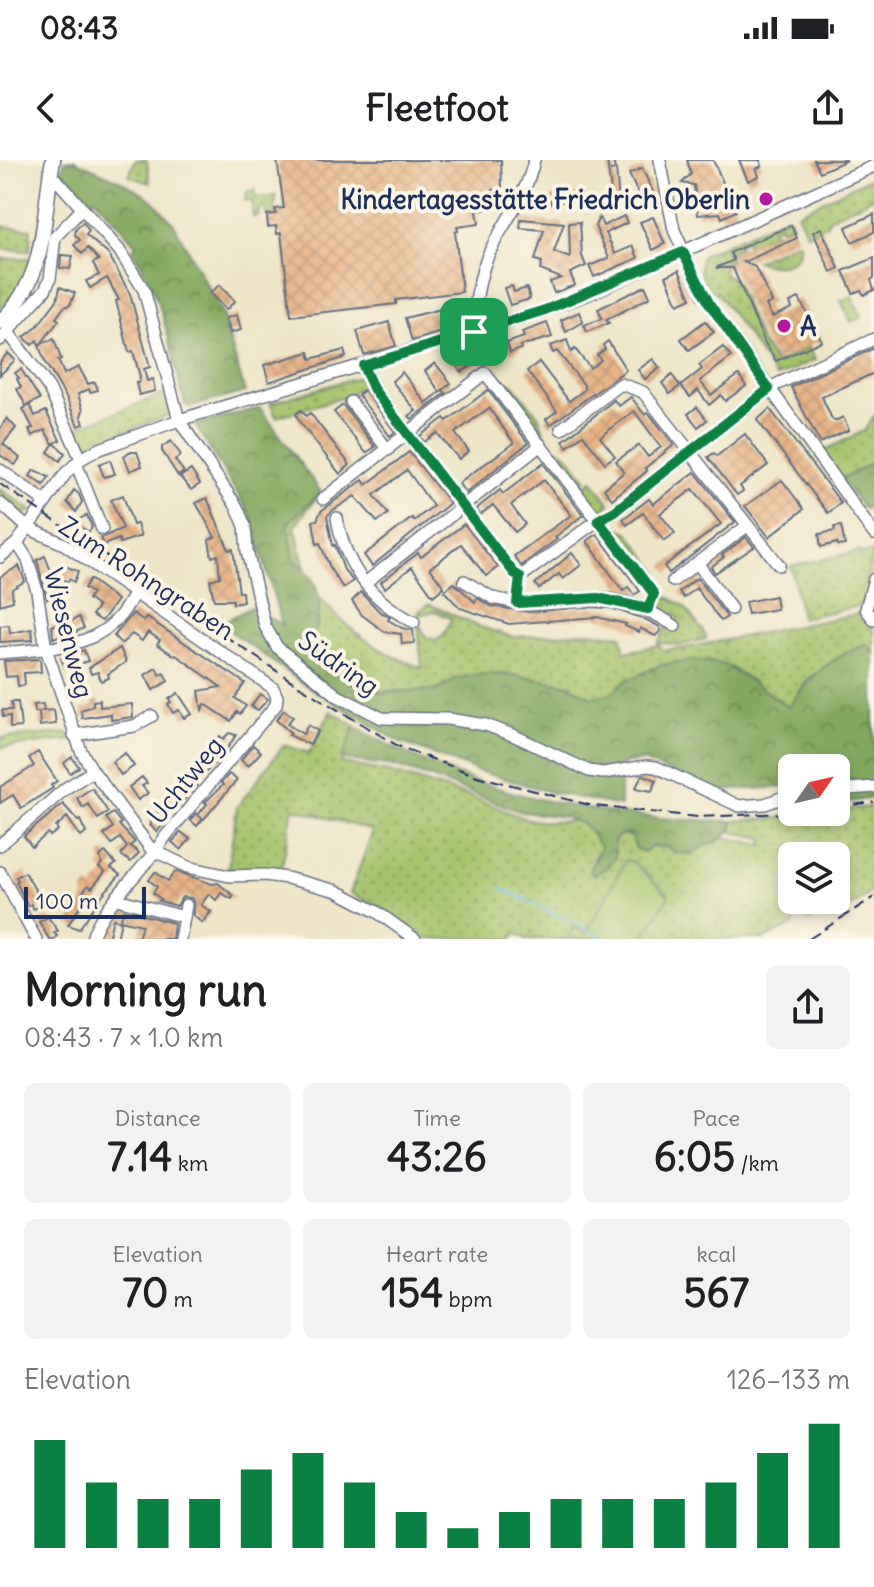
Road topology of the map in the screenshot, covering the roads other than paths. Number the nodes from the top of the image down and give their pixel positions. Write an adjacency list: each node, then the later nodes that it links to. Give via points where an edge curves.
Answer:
1 (53, 160): 5 (main road)
2 (534, 160): 9 (street, via 524,192 488,254)
3 (660, 160): 7 (street)
4 (874, 166): 7 (street)
5 (49, 178): 6 (street, Südring, via 57,180); 8 (main road, via 34,276)
6 (82, 209): 8 (street, via 55,237 45,290); 14 (street, Südring, via 119,250 144,290)
7 (683, 252): 9 (street, via 584,296); 12 (street, via 709,303)
8 (3, 331): 20 (street, via 49,388)
9 (474, 332): 11 (street)
10 (874, 339): 12 (street)
11 (363, 366): 14 (street); 16 (street)
12 (769, 388): 19 (street); 31 (street)
13 (351, 402): 18 (street)
14 (179, 420): 20 (street); 56 (street, Südring, via 237,507 265,626 277,647 338,696 382,718 467,720 589,771 656,767 739,806)
15 (561, 429): 19 (street, via 624,384 645,393)
16 (407, 434): 17 (street, via 485,373); 18 (street); 25 (street)
17 (541, 445): 25 (street); 27 (street)
18 (388, 450): 22 (street)
19 (689, 450): 27 (street); 28 (street)
20 (78, 461): 23 (street); 30 (street)
21 (0, 470): 23 (street)
22 (323, 499)
23 (46, 502): 29 (street)
24 (0, 503): 29 (street, Zum Rohngraben)
25 (461, 507): 36 (street); 40 (street)
26 (337, 518): 40 (street, via 346,553)
27 (598, 520): 36 (street); 43 (street, via 654,594)
28 (747, 526): 34 (street); 35 (street)
29 (28, 528): 32 (street); 41 (street, Zum Rohngraben, via 64,544)
30 (102, 529)
31 (874, 534)
32 (17, 543): 33 (street); 48 (street, Wiesenweg, via 37,591)
33 (0, 557)
34 (698, 564): 39 (street); 44 (street)
35 (779, 565)
36 (520, 577): 42 (street)
37 (874, 579): 45 (street, via 866,609)
38 (464, 581): 42 (street, via 493,598)
39 (673, 581)
40 (365, 583): 46 (street, via 386,605)
41 (135, 592): 48 (street, via 119,617 99,633); 50 (street, Zum Rohngraben)
42 (517, 603): 43 (street, via 598,598)
43 (648, 609): 47 (street)
44 (731, 609)
45 (874, 620)
46 (414, 622)
47 (675, 626)
48 (46, 649): 49 (street); 52 (street, Wiesenweg)
49 (0, 653)
50 (273, 688): 58 (street, Uchtweg, via 276,705)
51 (152, 716): 52 (street, Wiesenweg, via 134,726)
52 (74, 735): 53 (street, Wiesenweg)
53 (93, 771): 57 (street); 58 (street, Wiesenweg)
54 (874, 787): 55 (street)
55 (850, 789)
56 (778, 799)
57 (0, 845)
58 (156, 852): 60 (street, Uchtweg); 66 (street, Wiesenweg, via 188,867 229,876 287,878 337,891)
59 (0, 872): 63 (street)
60 (117, 899): 62 (street); 64 (street, Uchtweg)
61 (186, 905): 62 (street)
62 (184, 917): 65 (street)
63 (36, 939)
64 (92, 939)
65 (180, 939)
66 (415, 939)

